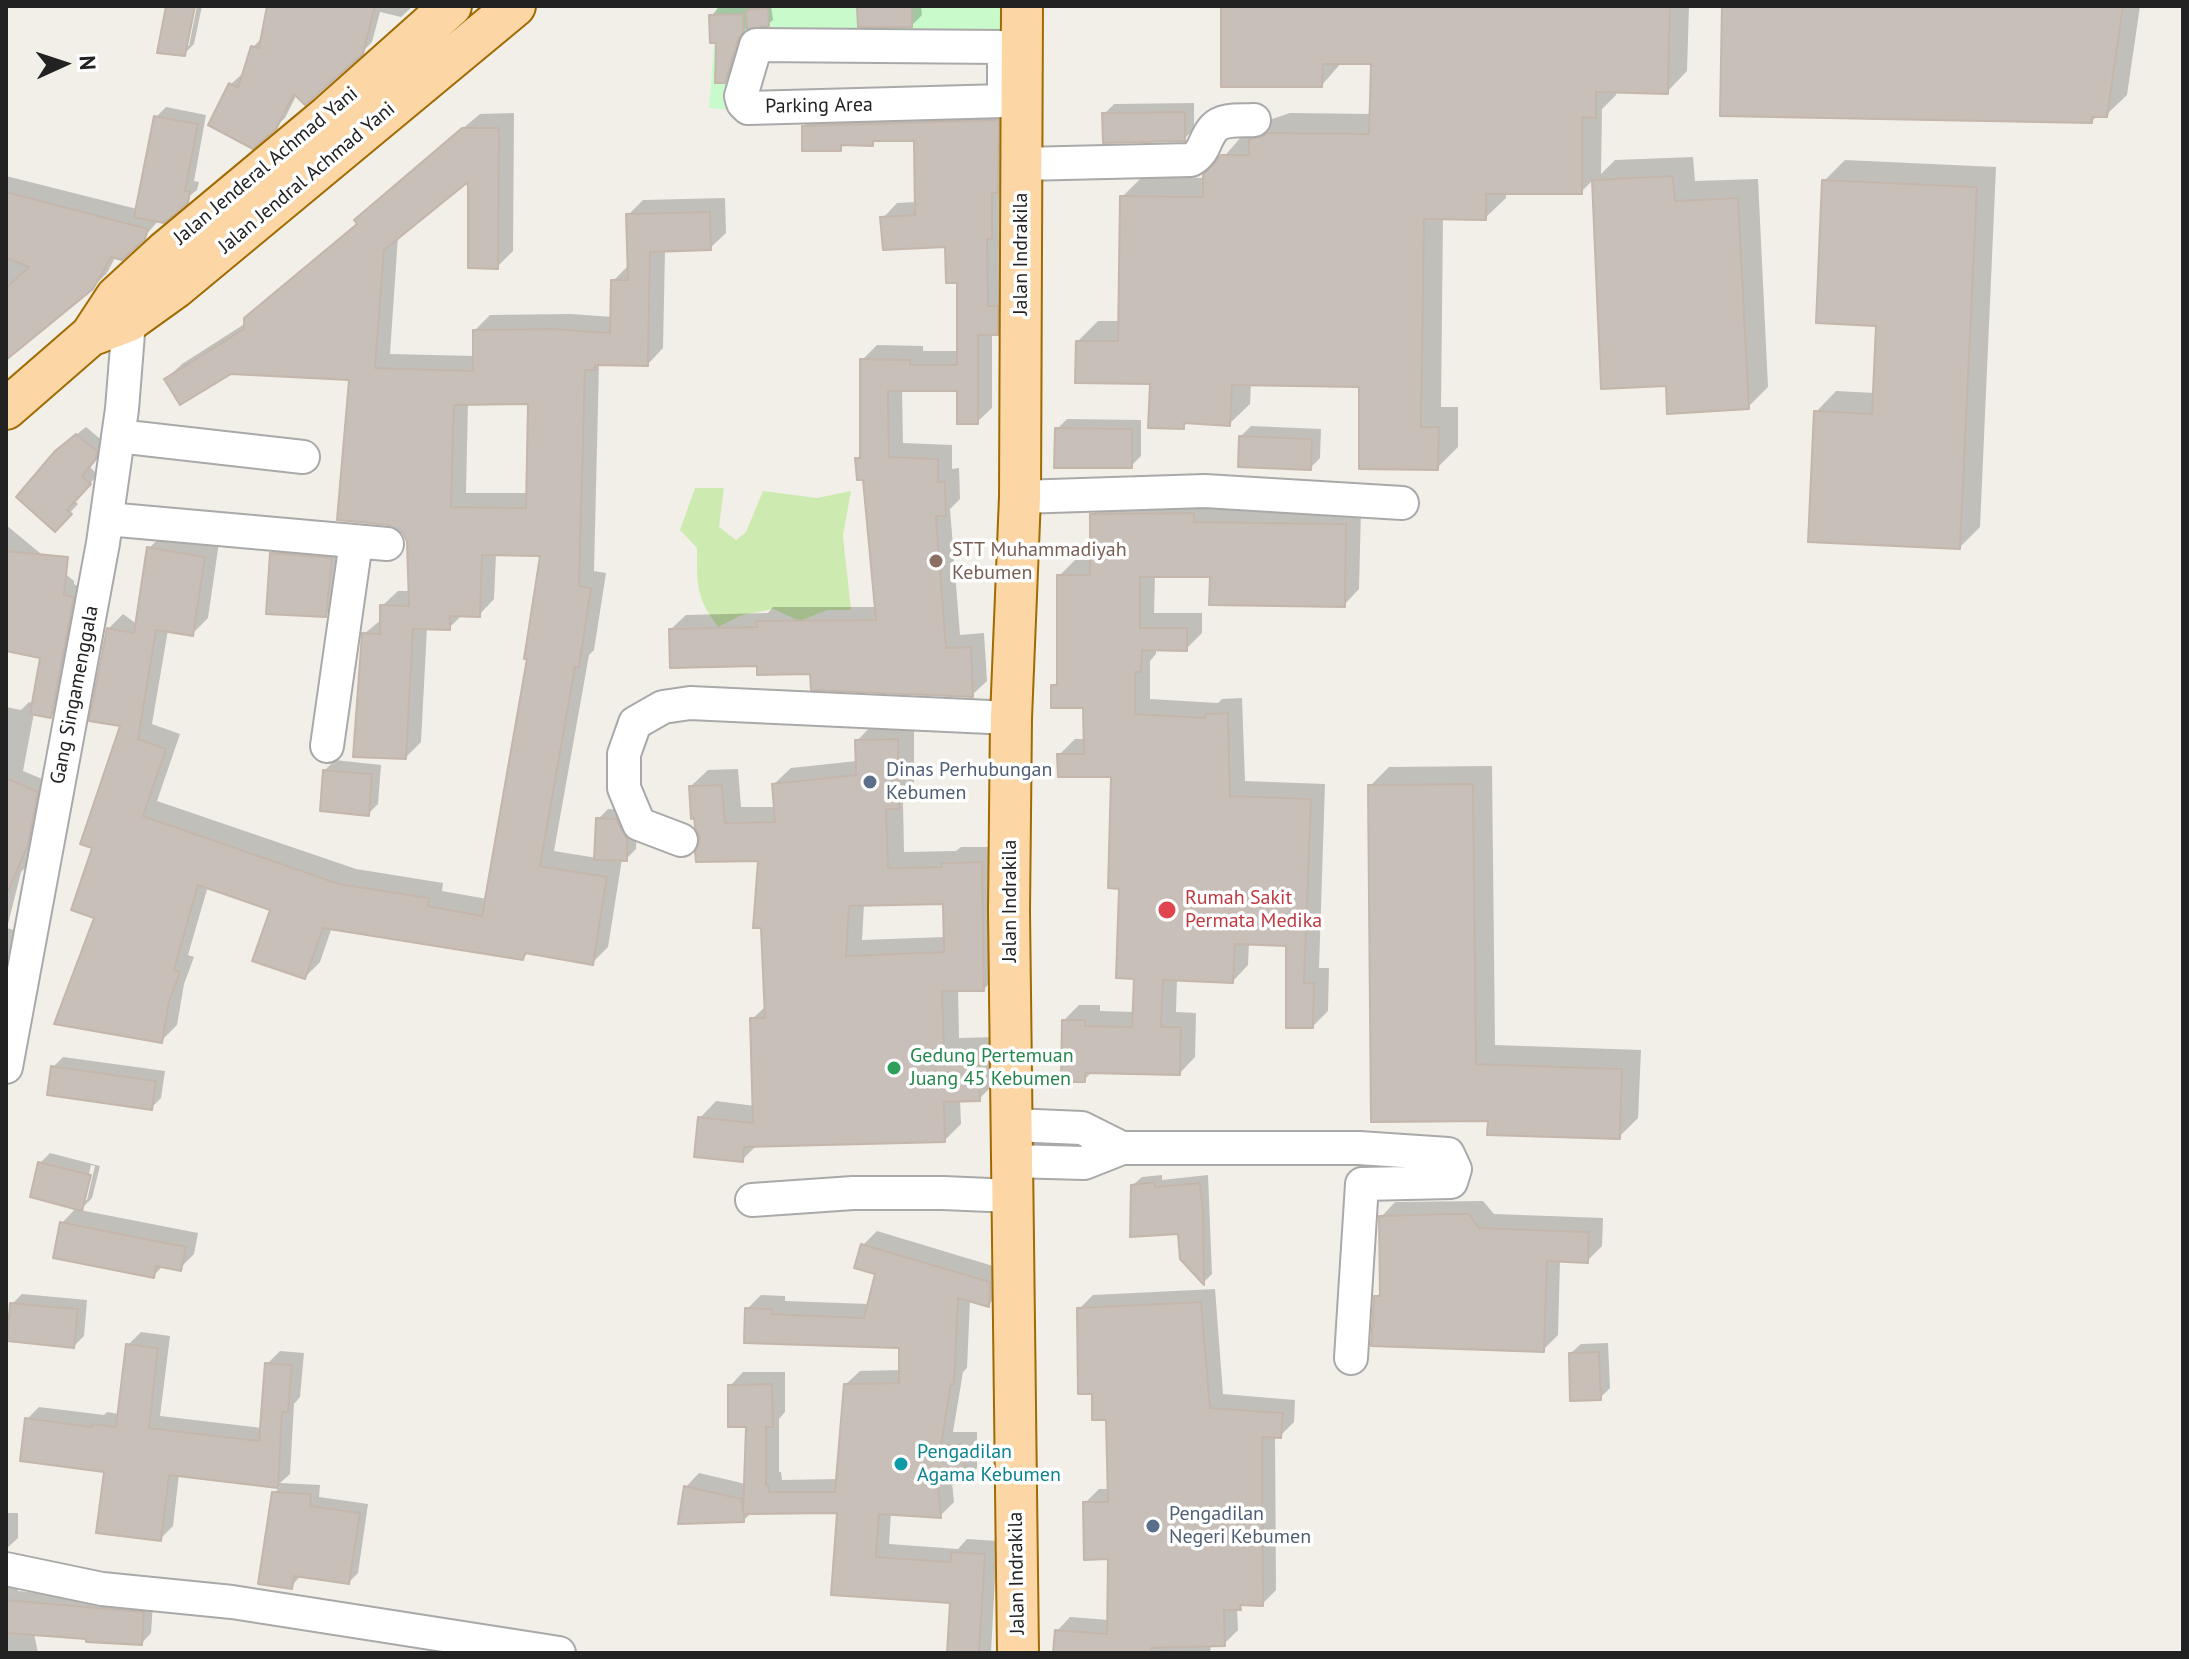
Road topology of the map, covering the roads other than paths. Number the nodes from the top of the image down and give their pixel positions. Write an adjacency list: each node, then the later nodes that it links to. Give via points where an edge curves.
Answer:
1 (451, 6): 7 (main road, Jalan Jenderal Achmad Yani, via 166,251)
2 (515, 6): 7 (main road, Jalan Jendral Achmad Yani, via 175,288)
3 (1022, 6): 4 (main road, Jalan Indrakila)
4 (1014, 76): 4 (street, Parking Area, via 1003,102 748,108 741,96 756,45 1002,47); 6 (main road, Jalan Indrakila)
5 (1254, 120): 6 (street, via 1227,121 1213,128 1199,156 1191,160)
6 (1022, 164): 11 (main road, Jalan Indrakila)
7 (123, 309): 8 (main road, Jalan Jenderal Achmad Yani); 9 (street, Gang Singamenggala)
8 (6, 409)
9 (118, 436): 10 (street); 13 (street, Gang Singamenggala)
10 (303, 457)
11 (1020, 497): 12 (street, via 1205,491); 14 (main road, Jalan Indrakila)
12 (1402, 503)
13 (107, 519): 15 (street, via 371,543); 17 (street, Gang Singamenggala)
14 (1011, 718): 16 (street, via 690,703 663,707 635,723 624,754 624,788 639,824); 19 (main road, Jalan Indrakila)
15 (327, 746)
16 (681, 840)
17 (6, 1067)
18 (1359, 1148): 19 (street, via 1122,1148 1084,1163); 20 (street); 20 (street, via 1448,1154 1455,1169 1451,1182)
19 (1012, 1161): 21 (street, via 943,1193); 25 (main road, Jalan Indrakila)
20 (1362, 1184): 22 (street)
21 (752, 1200)
22 (1351, 1358)
23 (6, 1569): 24 (street, via 102,1589 232,1602)
24 (559, 1653)
25 (1018, 1653)

